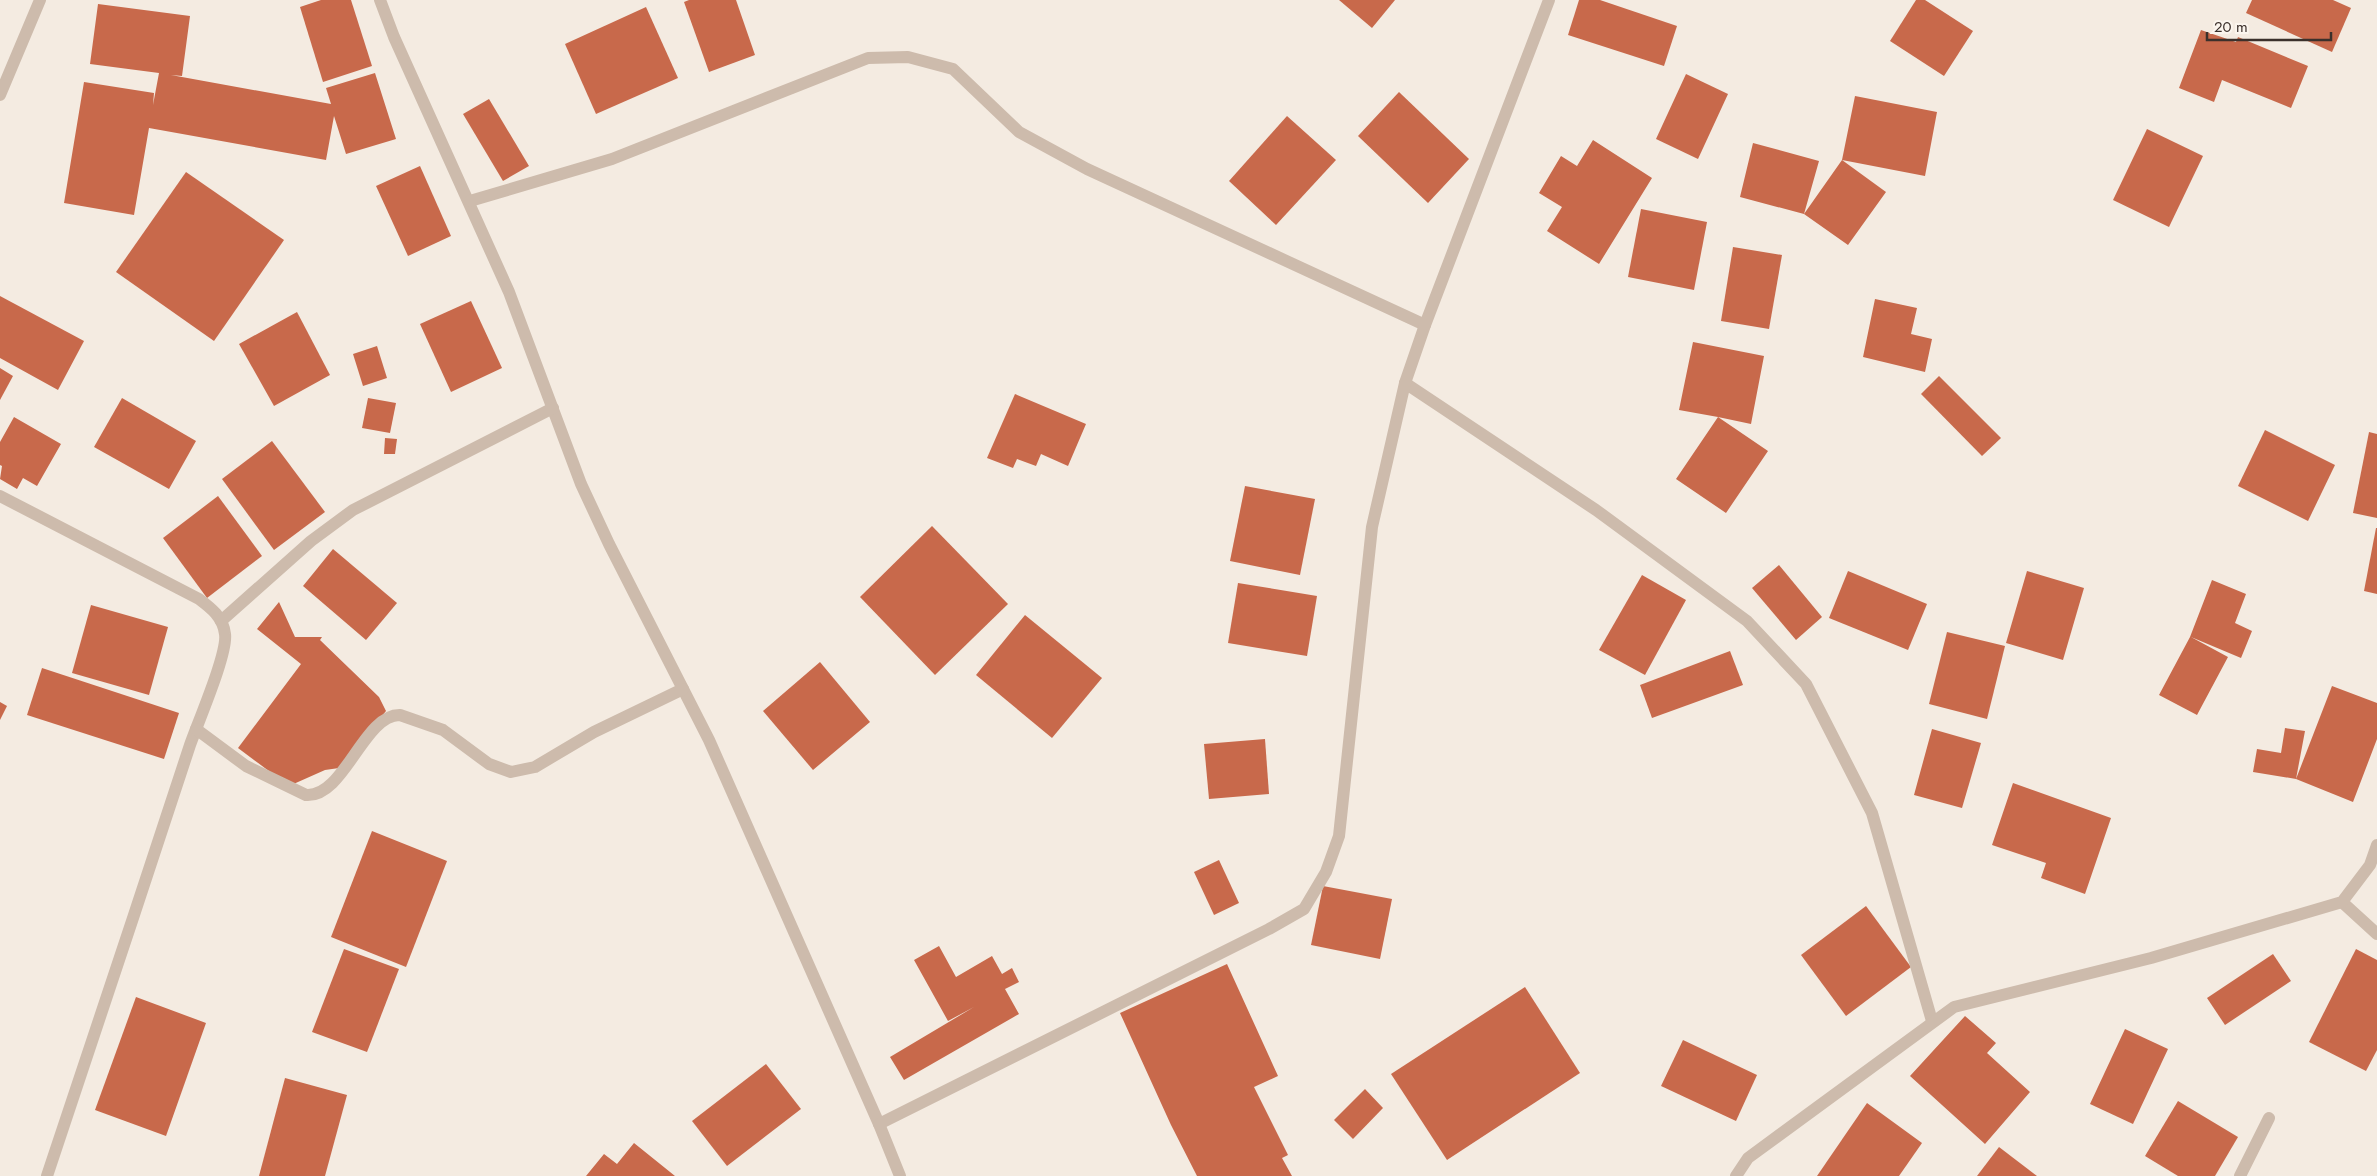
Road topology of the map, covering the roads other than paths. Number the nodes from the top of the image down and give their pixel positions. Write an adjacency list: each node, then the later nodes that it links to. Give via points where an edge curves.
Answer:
1 (40, 0): 4 (street)
2 (380, 0): 5 (street)
3 (1549, 0): 6 (street)
4 (0, 95)
5 (470, 201): 6 (street, via 612,159 868,58 908,57 953,69 1019,132 1086,169); 8 (street)
6 (1425, 325): 7 (street)
7 (1405, 383): 16 (street, via 1596,510 1748,621 1806,684 1872,813); 18 (street, via 1372,527 1339,836 1326,872 1304,909)
8 (553, 408): 10 (street, via 353,510 311,541); 11 (street, via 585,492)
9 (0, 496): 10 (street, via 199,599)
10 (222, 620): 12 (street, via 226,634 223,654)
11 (683, 690): 12 (street, via 594,732 536,767 511,772 490,764 443,730 392,715 379,725 332,782 312,796 246,766); 18 (street, via 709,740)
12 (196, 729): 19 (street)
13 (2377, 845): 14 (street, via 2370,865)
14 (2342, 902): 15 (street); 16 (street, via 2151,958 1954,1007)
15 (2377, 934)
16 (1932, 1021): 21 (street, via 1748,1158)
17 (2269, 1118): 22 (street)
18 (879, 1124): 20 (street)
19 (47, 1176)
20 (900, 1176)
21 (1736, 1176)
22 (2240, 1176)

